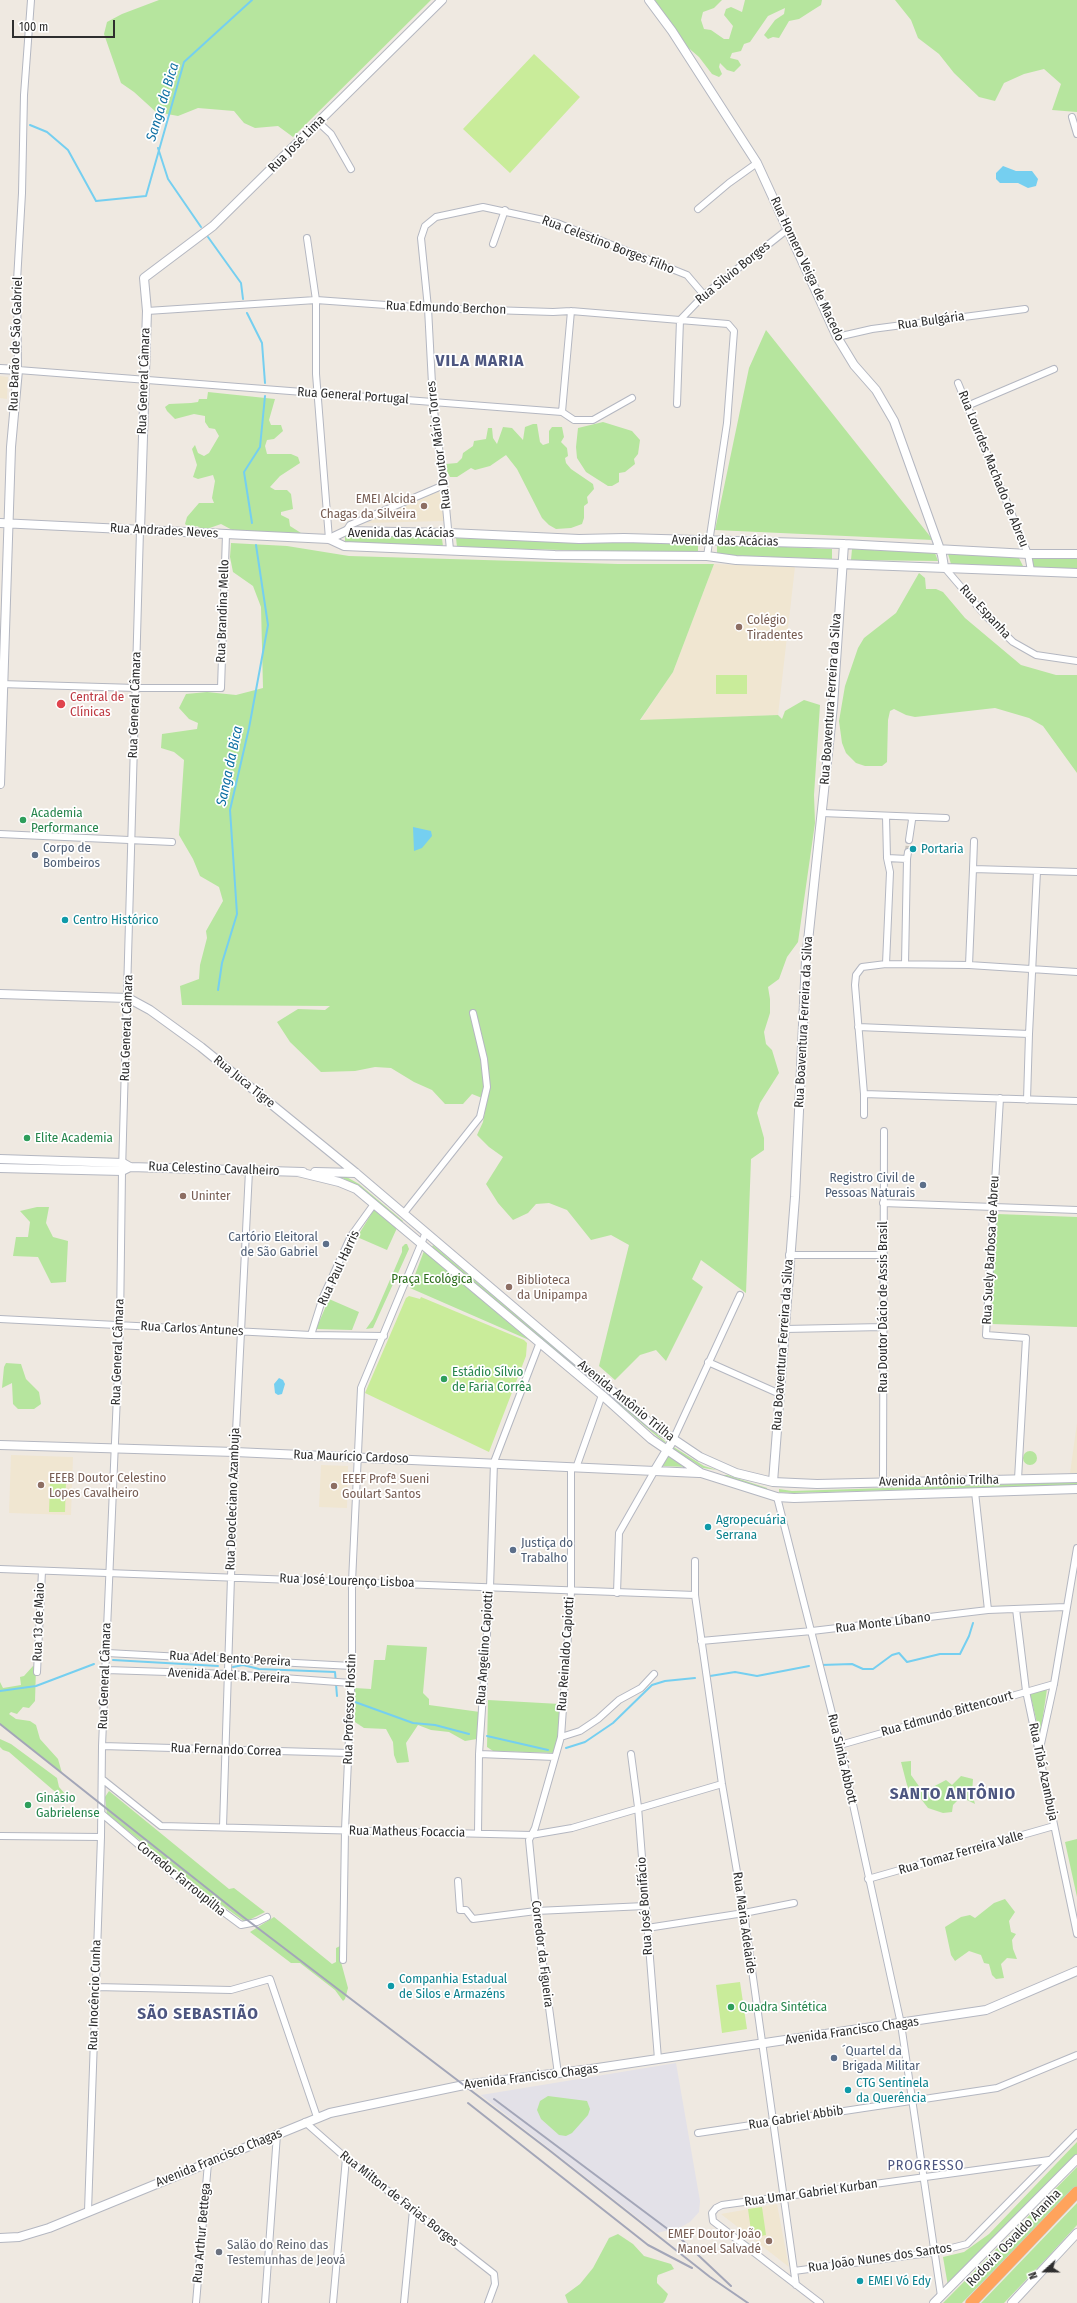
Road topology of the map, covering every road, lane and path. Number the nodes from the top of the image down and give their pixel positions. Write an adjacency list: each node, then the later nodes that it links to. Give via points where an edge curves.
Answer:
1 (31, 0): 26 (street, Rua Barão de São Gabriel, via 24,95 17,281)
2 (442, 0): 5 (main road, Rua José Lima)
3 (649, 0): 7 (main road, Rua Homero Veiga de Macedo)
4 (1072, 117): 6 (street)
5 (318, 122): 8 (street, via 331,134); 15 (main road, Rua José Lima, via 214,226)
6 (1077, 134)
7 (758, 163): 9 (street); 11 (main road, Rua Homero Veiga de Macedo)
8 (351, 169)
9 (698, 209)
10 (505, 210): 13 (street, Rua Celestino Borges Filho, via 483,207 436,217 425,226); 14 (street); 16 (street, Rua Celestino Borges Filho, via 557,223 687,275)
11 (788, 229): 16 (street, Rua Silvio Borges); 23 (main road, Rua Homero Veiga de Macedo)
12 (307, 238): 17 (street)
13 (421, 238): 18 (street, Rua Doutor Mário Torres)
14 (493, 244)
15 (144, 278): 20 (main road, Rua General Câmara)
16 (704, 295): 22 (street, Rua Silvio Borges)
17 (316, 300): 18 (street, Rua Edmundo Berchon); 20 (street, Rua Edmundo Berchon); 29 (street)
18 (428, 308): 21 (street, Rua Edmundo Berchon); 31 (street, Rua Doutor Mário Torres)
19 (1025, 309): 23 (street, Rua Bulgária, via 872,329)
20 (147, 311): 27 (main road, Rua General Câmara)
21 (570, 311): 22 (street, Rua Edmundo Berchon); 34 (street)
22 (680, 320): 32 (street); 42 (street, Rua Edmundo Berchon, via 728,324 734,331 727,424)
23 (837, 337): 45 (main road, Rua Homero Veiga de Macedo, via 854,365 876,390 894,421)
24 (0, 369): 26 (main road)
25 (1054, 369): 33 (street)
26 (18, 370): 27 (street, Rua General Portugal); 36 (main road, Rua Barão de São Gabriel)
27 (144, 380): 29 (street, Rua General Portugal); 37 (main road, Rua General Câmara)
28 (958, 383): 33 (street, Rua Lourdes Machado de Abreu)
29 (318, 394): 31 (street, Rua General Portugal); 41 (street)
30 (632, 398): 34 (street, via 593,420 574,420)
31 (433, 402): 34 (street, Rua General Portugal); 35 (street, Rua Doutor Mário Torres)
32 (677, 404)
33 (967, 406): 46 (street, Rua Lourdes Machado de Abreu)
34 (562, 412)
35 (444, 485): 38 (street, via 350,525); 39 (street, Rua Doutor Mário Torres)
36 (4, 523): 37 (main road, Rua Andrades Neves); 53 (main road, Rua Barão de São Gabriel)
37 (140, 530): 40 (main road, Rua Andrades Neves); 57 (street, Rua General Câmara)
38 (346, 531): 39 (main road, Avenida das Acácias); 41 (main road, Avenida das Acácias)
39 (450, 533): 42 (main road, Avenida das Acácias, via 579,539); 44 (street, Rua Doutor Mário Torres)
40 (226, 534): 41 (main road, Rua Andrades Neves); 57 (street, Rua Brandina Mello, via 221,688)
41 (329, 539): 44 (main road, Avenida das Acácias, via 344,546)
42 (709, 541): 43 (main road, Avenida das Acácias); 48 (street)
43 (844, 544): 45 (main road, Avenida das Acácias); 49 (main road)
44 (450, 550): 48 (main road, Avenida das Acácias, via 563,555)
45 (942, 553): 46 (main road, Avenida das Acácias); 50 (main road, Rua Homero Veiga de Macedo)
46 (1028, 554): 47 (main road, Avenida das Acácias); 51 (street, Rua Lourdes Machado de Abreu)
47 (1077, 554)
48 (707, 556): 49 (main road, Avenida das Acácias, via 736,560)
49 (842, 563): 50 (main road, Avenida das Acácias); 59 (main road, Rua Boaventura Ferreira da Silva, via 833,706)
50 (944, 567): 51 (main road, Avenida das Acácias); 55 (street, Rua Espanha, via 985,615 1013,642 1036,655)
51 (1031, 571): 52 (main road, Avenida das Acácias)
52 (1077, 574)
53 (3, 583): 54 (main road, Rua Barão de São Gabriel)
54 (3, 620): 56 (main road, Rua Barão de São Gabriel)
55 (1077, 661)
56 (2, 684): 57 (street); 58 (main road, Rua Barão de São Gabriel)
57 (136, 688): 65 (street, Rua General Câmara)
58 (0, 784)
59 (822, 813): 60 (street); 101 (main road, Rua Boaventura Ferreira da Silva, via 806,966)
60 (886, 816): 61 (street); 68 (street)
61 (910, 818): 62 (street); 64 (street, via 912,820)
62 (946, 818)
63 (0, 834): 65 (street)
64 (909, 840)
65 (131, 841): 67 (street); 78 (street, Rua General Câmara)
66 (974, 841): 69 (street)
67 (172, 842)
68 (888, 858): 72 (street, via 890,872); 73 (street, via 908,856)
69 (973, 869): 70 (street); 74 (street)
70 (1036, 871): 71 (street); 75 (street)
71 (1077, 872)
72 (886, 964): 73 (street); 80 (street, via 862,967 856,975)
73 (905, 964): 74 (street)
74 (969, 966): 75 (street)
75 (1032, 970): 76 (street); 81 (street)
76 (1077, 972)
77 (0, 994): 78 (main road)
78 (128, 998): 89 (street, Rua General Câmara); 93 (main road, Rua Juca Tigre, via 150,1010 201,1047)
79 (473, 1013): 98 (street, via 484,1059 487,1087 480,1117)
80 (858, 1027): 81 (street); 82 (street)
81 (1029, 1034): 84 (street)
82 (864, 1094): 83 (street); 86 (street)
83 (1000, 1098): 84 (street); 96 (street, Rua Suely Barbosa de Abreu)
84 (1027, 1100): 85 (street)
85 (1077, 1101)
86 (864, 1115)
87 (884, 1131): 94 (street, Rua Doutor Dácio de Assis Brasil)
88 (0, 1159): 89 (main road, Rua Celestino Cavalheiro)
89 (125, 1167): 90 (main road, Rua Celestino Cavalheiro); 91 (main road, Rua Celestino Cavalheiro); 105 (street, Rua General Câmara)
90 (0, 1168)
91 (249, 1170): 92 (main road, Rua Celestino Cavalheiro); 108 (street, Rua Deocleciano Azambuja)
92 (298, 1172): 93 (main road, Rua Celestino Cavalheiro); 95 (main road, Rua Celestino Cavalheiro, via 340,1182 356,1189)
93 (356, 1172): 98 (main road, Avenida Antônio Trilha)
94 (883, 1203): 96 (street); 102 (street, Rua Doutor Dácio de Assis Brasil)
95 (374, 1204): 100 (main road, Avenida Antônio Trilha); 109 (street, Rua Paul Harris, via 351,1236 323,1297)
96 (993, 1208): 97 (street); 127 (street, Rua Suely Barbosa de Abreu, via 986,1335 1026,1338)
97 (1077, 1210)
98 (404, 1214): 99 (main road, Avenida Antônio Trilha)
99 (426, 1232): 100 (street, Rua Professor Hostin); 115 (main road, Avenida Antônio Trilha)
100 (422, 1243): 110 (street, Rua Professor Hostin); 111 (main road, Avenida Antônio Trilha)
101 (790, 1255): 102 (street); 107 (main road, Rua Boaventura Ferreira da Silva)
102 (883, 1255): 106 (street, Rua Doutor Dácio de Assis Brasil)
103 (740, 1295): 112 (street)
104 (0, 1319): 105 (street, Rua Carlos Antunes)
105 (120, 1325): 108 (street, Rua Carlos Antunes); 117 (street, Rua General Câmara)
106 (883, 1327): 107 (street); 129 (street, Rua Doutor Dácio de Assis Brasil)
107 (785, 1329): 113 (main road, Rua Boaventura Ferreira da Silva)
108 (242, 1331): 109 (street, Rua Carlos Antunes); 119 (street, Rua Deocleciano Azambuja)
109 (311, 1335): 110 (street, Rua Carlos Antunes)
110 (384, 1336): 120 (street, Rua Professor Hostin, via 361,1388)
111 (540, 1342): 114 (main road, Avenida Antônio Trilha); 121 (street, Rua Angelino Capiotti)
112 (708, 1362): 113 (street); 115 (street)
113 (780, 1394): 128 (main road, Rua Boaventura Ferreira da Silva)
114 (602, 1395): 118 (main road, Avenida Antônio Trilha); 122 (street, Rua Reinaldo Capiotti)
115 (673, 1440): 118 (main road); 125 (main road, Avenida Antônio Trilha, via 700,1457)
116 (0, 1445): 117 (main road, Rua Maurício Cardoso)
117 (115, 1448): 119 (main road, Rua Maurício Cardoso); 137 (street, Rua General Câmara)
118 (666, 1451): 123 (main road); 124 (main road, Avenida Antônio Trilha)
119 (235, 1452): 120 (main road, Rua Maurício Cardoso); 138 (street, Rua Deocleciano Azambuja)
120 (356, 1458): 121 (main road, Rua Maurício Cardoso); 139 (street, Rua Professor Hostin)
121 (494, 1462): 122 (main road, Rua Maurício Cardoso); 140 (street, Rua Angelino Capiotti)
122 (574, 1468): 123 (main road, Rua Maurício Cardoso); 141 (street, Rua Reinaldo Capiotti)
123 (655, 1470): 124 (main road, Rua Maurício Cardoso); 142 (street, via 619,1532)
124 (701, 1473): 125 (main road); 132 (main road, Avenida Antônio Trilha)
125 (736, 1473): 128 (main road, Avenida Antônio Trilha)
126 (1077, 1478): 127 (main road, Avenida Antônio Trilha)
127 (1018, 1479): 129 (main road, Avenida Antônio Trilha)
128 (773, 1482): 129 (main road, Avenida Antônio Trilha)
129 (883, 1483)
130 (1077, 1489): 131 (main road, Avenida Antônio Trilha)
131 (975, 1492): 132 (main road, Avenida Antônio Trilha); 146 (street)
132 (777, 1497): 147 (street, Rua Sinhá Abbott)
133 (1077, 1548): 144 (street)
134 (695, 1561): 143 (street, Rua Maria Adelaide)
135 (0, 1569): 136 (street, Rua José Lourenço Lisboa)
136 (42, 1571): 137 (street, Rua José Lourenço Lisboa); 153 (street, Rua 13 de Maio)
137 (109, 1572): 138 (street, Rua José Lourenço Lisboa); 149 (street, Rua General Câmara)
138 (230, 1576): 139 (street, Rua José Lourenço Lisboa); 150 (street, Rua Deocleciano Azambuja)
139 (352, 1582): 140 (street, Rua José Lourenço Lisboa); 151 (street, Rua Professor Hostin)
140 (490, 1588): 141 (street, Rua José Lourenço Lisboa); 164 (street, Rua Angelino Capiotti)
141 (571, 1592): 142 (street, Rua José Lourenço Lisboa); 159 (street, Rua Reinaldo Capiotti)
142 (617, 1593): 143 (street, Rua José Lourenço Lisboa)
143 (695, 1595): 148 (street, Rua Maria Adelaide)
144 (1066, 1607): 145 (street, Rua Monte Líbano); 157 (street)
145 (1016, 1609): 146 (street, Rua Monte Líbano); 158 (street, Rua Tibá Azambuja)
146 (988, 1610): 147 (street, Rua Monte Líbano)
147 (812, 1631): 148 (street, Rua Monte Líbano); 160 (street, Rua Sinhá Abbott)
148 (701, 1641): 169 (street, Rua Maria Adelaide)
149 (107, 1653): 150 (street, Rua Adel Bento Pereira); 152 (street, Rua General Câmara)
150 (229, 1658): 151 (street, Rua Adel Bento Pereira); 154 (street, Rua Deocleciano Azambuja)
151 (352, 1666): 156 (street, Rua Professor Hostin)
152 (106, 1670): 154 (street, Avenida Adel B. Pereira); 161 (street, Rua General Câmara)
153 (37, 1672)
154 (229, 1674): 156 (street, Avenida Adel B. Pereira); 162 (street, Rua Deocleciano Azambuja)
155 (654, 1674): 159 (street, via 641,1688 619,1700 598,1719 580,1731)
156 (351, 1683): 163 (street, Rua Professor Hostin)
157 (1054, 1684): 158 (street, Rua Edmundo Bittencourt); 167 (street)
158 (1026, 1691): 160 (street, Rua Edmundo Bittencourt); 167 (street, Rua Tibá Azambuja)
159 (561, 1737): 166 (street, Rua Reinaldo Capiotti)
160 (840, 1745): 179 (street, Rua Sinhá Abbott)
161 (102, 1746): 162 (street, Rua Fernando Correa); 168 (street, Rua General Câmara)
162 (225, 1750): 163 (street, Rua Fernando Correa); 173 (street, Rua Deocleciano Azambuja)
163 (349, 1753): 174 (street, Rua Professor Hostin)
164 (479, 1754): 166 (street); 175 (street, Rua Angelino Capiotti)
165 (631, 1754): 170 (street, Rua José Bonifácio)
166 (555, 1757): 176 (street, Rua Reinaldo Capiotti)
167 (1039, 1757): 172 (street, Rua Tibá Azambuja)
168 (102, 1779): 171 (street, Rua Inocêncio Cunha); 173 (street, Rua Matheus Focaccia, via 161,1826)
169 (722, 1784): 170 (street, Rua Matheus Focaccia); 184 (street, Rua Maria Adelaide)
170 (638, 1807): 176 (street, Rua Matheus Focaccia, via 572,1828); 182 (street, Rua José Bonifácio)
171 (101, 1813): 178 (street, Rua Inocêncio Cunha); 185 (street, Corredor Farroupilha, via 180,1880 236,1922 241,1925)
172 (1054, 1826): 179 (street, Rua Tomaz Ferreira Valle); 187 (street, Rua Tibá Azambuja)
173 (223, 1827): 174 (street, Rua Matheus Focaccia)
174 (345, 1830): 175 (street, Rua Matheus Focaccia); 188 (street, Rua Professor Hostin)
175 (478, 1834): 176 (street, Rua Matheus Focaccia)
176 (531, 1835): 183 (street, Corredor da Figueira, via 529,1840)
177 (0, 1836): 178 (street)
178 (101, 1837): 190 (street, Rua Inocêncio Cunha)
179 (868, 1879): 191 (street, Rua Sinhá Abbott)
180 (458, 1881): 183 (street, via 460,1910 466,1910 473,1919)
181 (794, 1903): 184 (street)
182 (645, 1906): 183 (street); 186 (street, Rua José Bonifácio)
183 (536, 1912): 195 (street, Corredor da Figueira)
184 (744, 1913): 186 (street); 192 (street, Rua Maria Adelaide)
185 (267, 1917)
186 (646, 1928): 194 (street, Rua José Bonifácio)
187 (1077, 1934)
188 (343, 1960)
189 (1077, 1971): 191 (main road, Avenida Francisco Chagas, via 986,2010)
190 (95, 1987): 197 (street, via 231,1990 270,1979); 211 (street, Rua Inocêncio Cunha)
191 (901, 2024): 192 (main road, Avenida Francisco Chagas); 196 (street, Rua Sinhá Abbott)
192 (760, 2044): 194 (main road, Avenida Francisco Chagas); 199 (street, Rua Maria Adelaide)
193 (1077, 2055): 196 (street, Rua Gabriel Abbib, via 997,2088)
194 (658, 2059): 195 (main road, Avenida Francisco Chagas)
195 (558, 2074): 197 (main road, Avenida Francisco Chagas, via 459,2086)
196 (911, 2100): 199 (street, Rua Gabriel Abbib); 207 (street, Rua Sinhá Abbott)
197 (317, 2117): 198 (main road, Avenida Francisco Chagas)
198 (305, 2122): 202 (main road, Avenida Francisco Chagas); 203 (street, Rua Milton de Farias Borges)
199 (772, 2122): 200 (street, Rua Gabriel Abbib); 209 (street, Rua Maria Adelaide)
200 (698, 2133)
201 (1077, 2133): 205 (street)
202 (278, 2134): 206 (main road, Avenida Francisco Chagas); 219 (street)
203 (346, 2158): 210 (street, Rua Milton de Farias Borges); 220 (street)
204 (1077, 2159): 217 (main road)
205 (1049, 2160): 207 (street, Rua Umar Gabriel Kurban); 214 (street, Rua João Nunes dos Santos, via 967,2244)
206 (208, 2163): 211 (main road, Avenida Francisco Chagas); 218 (street, Rua Arthur Bettega)
207 (923, 2177): 209 (street, Rua Umar Gabriel Kurban); 214 (street, Rua Sinhá Abbott)
208 (1077, 2192): 225 (highway, Rodovia Osvaldo Aranha)
209 (785, 2196): 215 (street, Rua Maria Adelaide); 216 (street, Rua Umar Gabriel Kurban, via 722,2205 712,2213 713,2221)
210 (413, 2210): 221 (street); 222 (street, Rua Milton de Farias Borges, via 494,2274 495,2284)
211 (88, 2211): 213 (main road, Avenida Francisco Chagas, via 33,2234)
212 (1077, 2233): 226 (main road)
213 (0, 2238)
214 (936, 2252): 215 (street, Rua João Nunes dos Santos); 217 (street)
215 (794, 2271): 216 (street, Rua Maria Adelaide)
216 (796, 2285): 223 (street)
217 (941, 2296): 224 (main road)
218 (196, 2303)
219 (265, 2303)
220 (333, 2303)
221 (404, 2303)
222 (488, 2303)
223 (820, 2303)
224 (934, 2303)
225 (971, 2303)
226 (1012, 2303)

